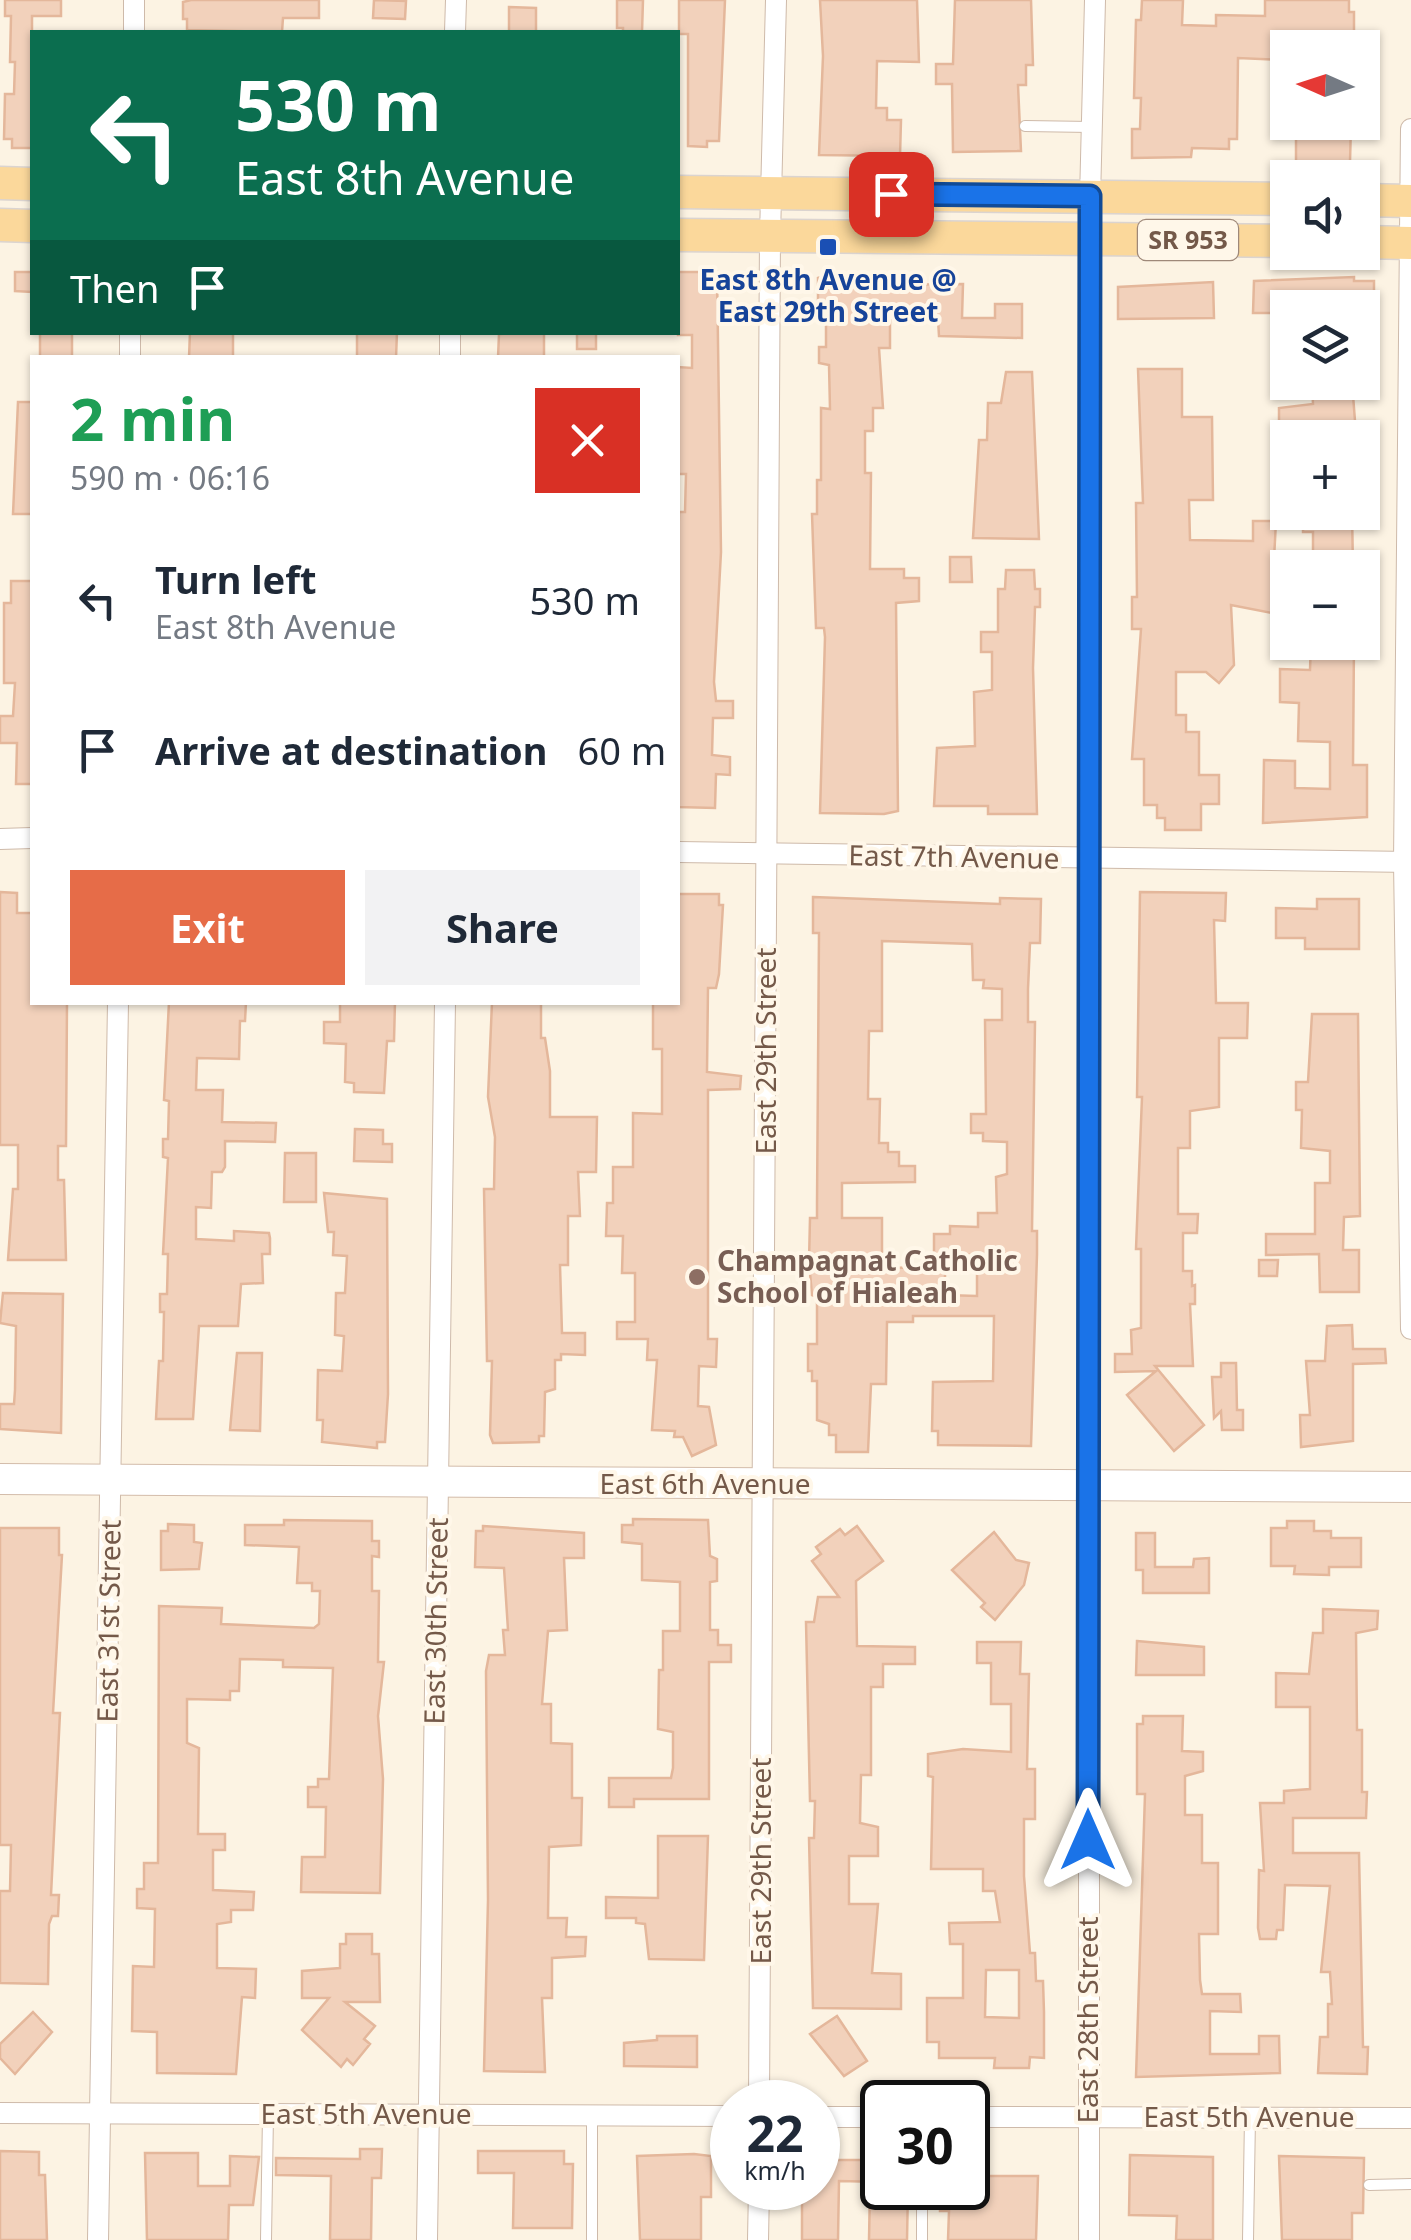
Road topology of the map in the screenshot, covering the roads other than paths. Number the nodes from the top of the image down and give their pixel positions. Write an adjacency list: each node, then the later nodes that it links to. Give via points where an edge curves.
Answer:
1 (134, 0): 5 (street)
2 (456, 0): 6 (street)
3 (776, 0): 13 (street, East 29th Street)
4 (1095, 0): 8 (street, East 28th Street)
5 (134, 30)
6 (455, 30)
7 (1024, 126): 8 (lane)
8 (1092, 127): 14 (street, East 28th Street)
9 (1411, 130): 17 (street)
10 (0, 183): 11 (main road)
11 (30, 184)
12 (680, 192): 13 (main road, SR 953)
13 (771, 192): 14 (main road, SR 953); 21 (street, East 29th Street)
14 (1090, 196): 15 (main road, SR 953); 22 (street, East 28th Street)
15 (1270, 199)
16 (1380, 200): 17 (main road)
17 (1410, 201): 25 (street)
18 (0, 226): 19 (main road)
19 (30, 226)
20 (680, 235): 21 (main road, SR 953)
21 (770, 236): 22 (main road, SR 953); 29 (street, East 29th Street)
22 (1089, 239): 23 (main road, SR 953); 30 (street, East 28th Street)
23 (1270, 242)
24 (1380, 242): 25 (main road)
25 (1410, 243): 31 (street)
26 (0, 838): 27 (street)
27 (30, 838)
28 (680, 852): 29 (street, East 7th Avenue)
29 (768, 853): 30 (street, East 7th Avenue); 40 (street, East 29th Street)
30 (1089, 860): 31 (street, East 7th Avenue); 41 (street, East 28th Street)
31 (1408, 862): 32 (street)
32 (1409, 999): 35 (street)
33 (118, 1005): 38 (street, East 31st Street)
34 (445, 1005): 39 (street, East 30th Street)
35 (1409, 1042): 36 (street)
36 (1411, 1329)
37 (0, 1479): 38 (street, East 6th Avenue)
38 (111, 1480): 39 (street, East 6th Avenue); 45 (street, East 31st Street)
39 (438, 1482): 40 (street, East 6th Avenue); 47 (street, East 30th Street)
40 (763, 1484): 41 (street, East 6th Avenue); 43 (street, East 29th Street)
41 (1088, 1485): 42 (street, East 6th Avenue); 51 (street, East 28th Street)
42 (1411, 1487)
43 (759, 2080)
44 (0, 2112): 45 (street, East 5th Avenue)
45 (101, 2112): 46 (street, East 5th Avenue); 58 (street, East 31st Street)
46 (268, 2113): 47 (street, East 5th Avenue); 59 (lane)
47 (429, 2114): 48 (street, East 5th Avenue); 60 (street, East 30th Street)
48 (592, 2115): 49 (street, East 5th Avenue); 61 (lane)
49 (710, 2116)
50 (990, 2117): 51 (street, East 5th Avenue)
51 (1088, 2117): 52 (street, East 5th Avenue); 64 (street, East 28th Street)
52 (1250, 2117): 53 (street, East 5th Avenue); 65 (lane)
53 (1411, 2118)
54 (1411, 2184): 55 (lane)
55 (1370, 2185)
56 (759, 2210): 62 (street)
57 (922, 2210): 63 (lane)
58 (98, 2240)
59 (266, 2240)
60 (427, 2240)
61 (592, 2240)
62 (758, 2240)
63 (922, 2240)
64 (1088, 2240)
65 (1248, 2240)

